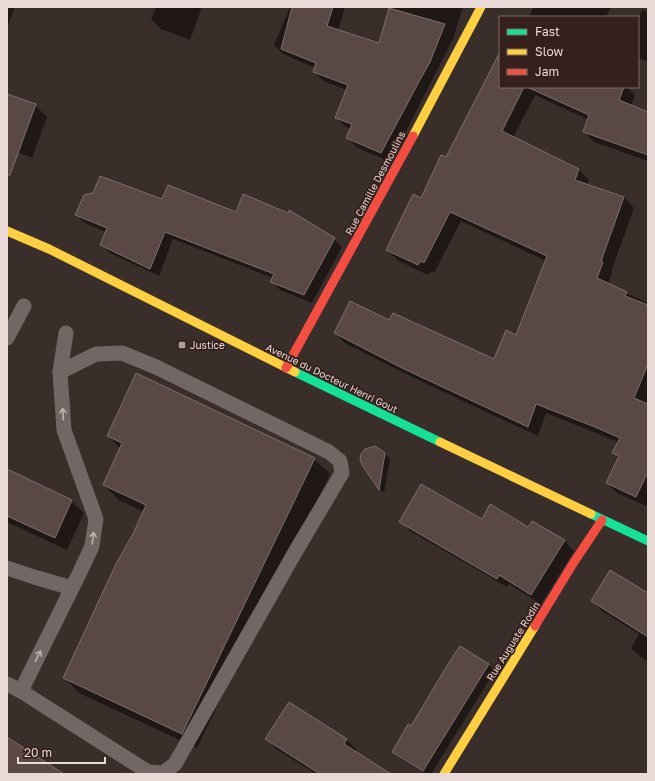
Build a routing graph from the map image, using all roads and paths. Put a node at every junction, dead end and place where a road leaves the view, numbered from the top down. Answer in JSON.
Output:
{"nodes":[{"id":1,"x":481,"y":7,"type":"edge"},
{"id":2,"x":7,"y":231,"type":"edge"},
{"id":3,"x":24,"y":306,"type":"dead end"},
{"id":4,"x":66,"y":333,"type":"dead end"},
{"id":5,"x":7,"y":338,"type":"edge"},
{"id":6,"x":286,"y":368,"type":"junction"},
{"id":7,"x":60,"y":372,"type":"junction"},
{"id":8,"x":602,"y":520,"type":"junction"},
{"id":9,"x":648,"y":541,"type":"edge"},
{"id":10,"x":7,"y":568,"type":"edge"},
{"id":11,"x":72,"y":588,"type":"junction"},
{"id":12,"x":7,"y":684,"type":"edge"},
{"id":13,"x":21,"y":691,"type":"junction"},
{"id":14,"x":444,"y":774,"type":"edge"}],
"edges":[{"from":1,"to":6,"type":"main road","name":"Rue Camille Desmoulins"},
{"from":2,"to":6,"type":"main road","name":"Avenue du Docteur Henri Gout"},
{"from":3,"to":5,"type":"lane"},
{"from":4,"to":7,"type":"lane"},
{"from":6,"to":8,"type":"main road","name":"Avenue du Docteur Henri Gout"},
{"from":11,"to":7,"type":"lane","one_way":true},
{"from":7,"to":13,"type":"lane"},
{"from":8,"to":9,"type":"main road","name":"Avenue du Docteur Henri Gout"},
{"from":8,"to":14,"type":"main road","name":"Rue Auguste Rodin"},
{"from":10,"to":11,"type":"lane"},
{"from":13,"to":11,"type":"lane","one_way":true},
{"from":12,"to":13,"type":"lane"}]}
